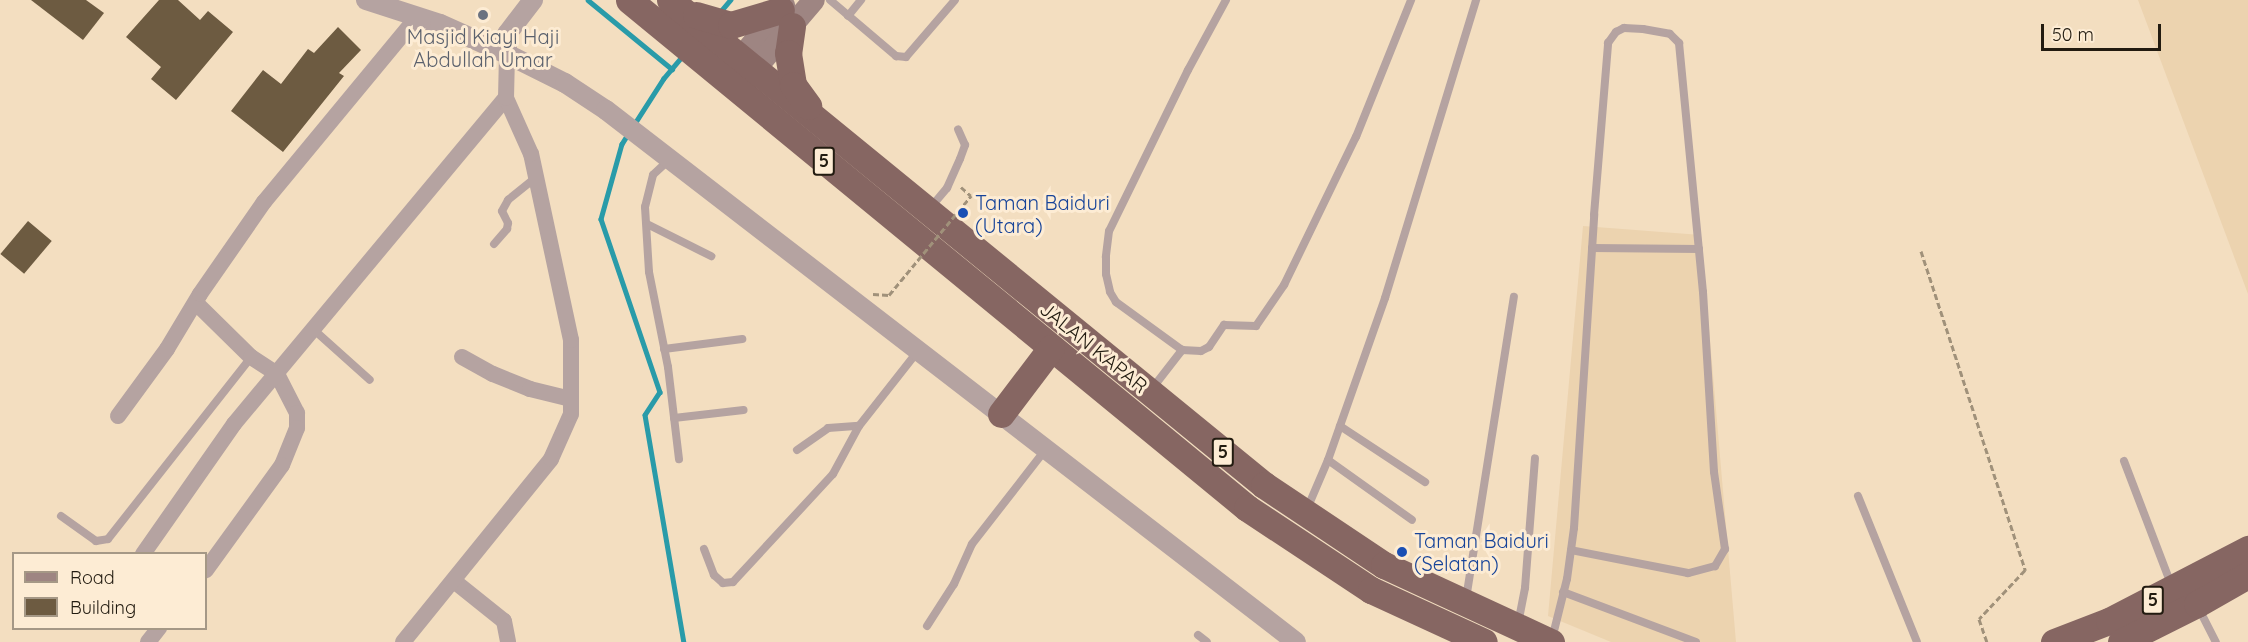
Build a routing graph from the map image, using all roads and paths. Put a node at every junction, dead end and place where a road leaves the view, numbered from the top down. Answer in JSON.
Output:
{"nodes":[{"id":1,"x":366,"y":0,"type":"edge"},
{"id":2,"x":533,"y":0,"type":"edge"},
{"id":3,"x":629,"y":0,"type":"edge"},
{"id":4,"x":814,"y":0,"type":"edge"},
{"id":5,"x":830,"y":0,"type":"edge"},
{"id":6,"x":861,"y":0,"type":"edge"},
{"id":7,"x":956,"y":0,"type":"edge"},
{"id":8,"x":1226,"y":0,"type":"edge"},
{"id":9,"x":1411,"y":0,"type":"edge"},
{"id":10,"x":1476,"y":0,"type":"edge"},
{"id":11,"x":788,"y":12,"type":"edge"},
{"id":12,"x":848,"y":16,"type":"junction"},
{"id":13,"x":417,"y":17,"type":"junction"},
{"id":14,"x":709,"y":41,"type":"edge"},
{"id":15,"x":507,"y":54,"type":"junction"},
{"id":16,"x":506,"y":98,"type":"junction"},
{"id":17,"x":823,"y":125,"type":"junction"},
{"id":18,"x":958,"y":129,"type":"dead end"},
{"id":19,"x":670,"y":159,"type":"junction"},
{"id":20,"x":536,"y":177,"type":"junction"},
{"id":21,"x":971,"y":196,"type":"dead end"},
{"id":22,"x":929,"y":210,"type":"junction"},
{"id":23,"x":646,"y":224,"type":"junction"},
{"id":24,"x":911,"y":232,"type":"junction"},
{"id":25,"x":494,"y":243,"type":"dead end"},
{"id":26,"x":1592,"y":248,"type":"junction"},
{"id":27,"x":1699,"y":249,"type":"junction"},
{"id":28,"x":1921,"y":251,"type":"dead end"},
{"id":29,"x":711,"y":256,"type":"dead end"},
{"id":30,"x":889,"y":295,"type":"dead end"},
{"id":31,"x":1514,"y":297,"type":"dead end"},
{"id":32,"x":196,"y":303,"type":"junction"},
{"id":33,"x":313,"y":329,"type":"junction"},
{"id":34,"x":742,"y":339,"type":"dead end"},
{"id":35,"x":664,"y":349,"type":"junction"},
{"id":36,"x":1182,"y":350,"type":"junction"},
{"id":37,"x":919,"y":351,"type":"junction"},
{"id":38,"x":251,"y":357,"type":"junction"},
{"id":39,"x":462,"y":357,"type":"dead end"},
{"id":40,"x":1044,"y":358,"type":"junction"},
{"id":41,"x":277,"y":374,"type":"junction"},
{"id":42,"x":370,"y":380,"type":"dead end"},
{"id":43,"x":1149,"y":392,"type":"junction"},
{"id":44,"x":571,"y":399,"type":"junction"},
{"id":45,"x":1008,"y":404,"type":"junction"},
{"id":46,"x":744,"y":410,"type":"dead end"},
{"id":47,"x":118,"y":416,"type":"dead end"},
{"id":48,"x":674,"y":418,"type":"junction"},
{"id":49,"x":859,"y":426,"type":"junction"},
{"id":50,"x":1340,"y":426,"type":"junction"},
{"id":51,"x":1046,"y":449,"type":"junction"},
{"id":52,"x":797,"y":450,"type":"dead end"},
{"id":53,"x":1535,"y":458,"type":"dead end"},
{"id":54,"x":679,"y":459,"type":"dead end"},
{"id":55,"x":1328,"y":460,"type":"junction"},
{"id":56,"x":2124,"y":461,"type":"dead end"},
{"id":57,"x":1425,"y":482,"type":"dead end"},
{"id":58,"x":1858,"y":496,"type":"dead end"},
{"id":59,"x":1306,"y":512,"type":"junction"},
{"id":60,"x":61,"y":516,"type":"dead end"},
{"id":61,"x":1412,"y":520,"type":"dead end"},
{"id":62,"x":704,"y":549,"type":"dead end"},
{"id":63,"x":2248,"y":549,"type":"edge"},
{"id":64,"x":1571,"y":550,"type":"junction"},
{"id":65,"x":144,"y":552,"type":"edge"},
{"id":66,"x":207,"y":569,"type":"edge"},
{"id":67,"x":2248,"y":575,"type":"edge"},
{"id":68,"x":454,"y":581,"type":"junction"},
{"id":69,"x":2174,"y":590,"type":"junction"},
{"id":70,"x":1563,"y":592,"type":"junction"},
{"id":71,"x":1466,"y":602,"type":"junction"},
{"id":72,"x":2197,"y":604,"type":"junction"},
{"id":73,"x":927,"y":626,"type":"dead end"},
{"id":74,"x":1518,"y":627,"type":"junction"},
{"id":75,"x":157,"y":630,"type":"edge"},
{"id":76,"x":1198,"y":635,"type":"dead end"},
{"id":77,"x":1293,"y":641,"type":"edge"},
{"id":78,"x":148,"y":642,"type":"edge"},
{"id":79,"x":404,"y":642,"type":"edge"},
{"id":80,"x":508,"y":642,"type":"edge"},
{"id":81,"x":1207,"y":642,"type":"edge"},
{"id":82,"x":1484,"y":642,"type":"edge"},
{"id":83,"x":1551,"y":642,"type":"edge"},
{"id":84,"x":1696,"y":642,"type":"edge"},
{"id":85,"x":1917,"y":642,"type":"edge"},
{"id":86,"x":1986,"y":642,"type":"edge"},
{"id":87,"x":2054,"y":642,"type":"edge"},
{"id":88,"x":2121,"y":642,"type":"edge"},
{"id":89,"x":2216,"y":642,"type":"edge"}],
"edges":[{"from":1,"to":13,"type":"street"},
{"from":2,"to":15,"type":"street"},
{"from":3,"to":14,"type":"highway","name":"JALAN KAPAR","number":"5"},
{"from":4,"to":11,"type":"main road"},
{"from":5,"to":12,"type":"lane"},
{"from":6,"to":12,"type":"lane"},
{"from":7,"to":12,"type":"lane"},
{"from":8,"to":36,"type":"lane"},
{"from":9,"to":36,"type":"lane"},
{"from":10,"to":50,"type":"lane"},
{"from":11,"to":14,"type":"highway"},
{"from":11,"to":14,"type":"main road"},
{"from":11,"to":17,"type":"highway"},
{"from":13,"to":15,"type":"street"},
{"from":13,"to":32,"type":"street"},
{"from":14,"to":17,"type":"highway","name":"JALAN KAPAR","number":"5"},
{"from":14,"to":24,"type":"highway","name":"JALAN KAPAR","number":"5"},
{"from":15,"to":16,"type":"street"},
{"from":15,"to":19,"type":"street"},
{"from":16,"to":20,"type":"street"},
{"from":16,"to":33,"type":"street"},
{"from":17,"to":22,"type":"highway","name":"JALAN KAPAR","number":"5"},
{"from":18,"to":22,"type":"lane"},
{"from":19,"to":23,"type":"lane"},
{"from":19,"to":37,"type":"street"},
{"from":20,"to":25,"type":"lane"},
{"from":20,"to":44,"type":"street"},
{"from":21,"to":30,"type":"path","bridge":true},
{"from":22,"to":24,"type":"highway"},
{"from":22,"to":43,"type":"highway","name":"JALAN KAPAR","number":"5"},
{"from":23,"to":29,"type":"lane"},
{"from":23,"to":35,"type":"lane"},
{"from":24,"to":40,"type":"highway","name":"JALAN KAPAR","number":"5"},
{"from":26,"to":27,"type":"lane"},
{"from":26,"to":27,"type":"lane"},
{"from":26,"to":64,"type":"lane"},
{"from":27,"to":64,"type":"lane"},
{"from":28,"to":86,"type":"path"},
{"from":31,"to":71,"type":"lane"},
{"from":32,"to":38,"type":"street"},
{"from":32,"to":47,"type":"street"},
{"from":33,"to":41,"type":"street"},
{"from":33,"to":42,"type":"lane"},
{"from":34,"to":35,"type":"lane"},
{"from":35,"to":48,"type":"lane"},
{"from":36,"to":43,"type":"lane"},
{"from":37,"to":45,"type":"street"},
{"from":37,"to":49,"type":"lane"},
{"from":38,"to":41,"type":"street"},
{"from":38,"to":60,"type":"lane"},
{"from":39,"to":44,"type":"street"},
{"from":40,"to":45,"type":"highway"},
{"from":40,"to":82,"type":"highway","name":"JALAN KAPAR","number":"5"},
{"from":41,"to":65,"type":"street"},
{"from":41,"to":66,"type":"street"},
{"from":43,"to":59,"type":"highway","name":"JALAN KAPAR","number":"5"},
{"from":44,"to":68,"type":"street"},
{"from":45,"to":51,"type":"street"},
{"from":46,"to":48,"type":"lane"},
{"from":48,"to":54,"type":"lane"},
{"from":49,"to":52,"type":"lane"},
{"from":49,"to":62,"type":"lane"},
{"from":50,"to":55,"type":"lane"},
{"from":50,"to":57,"type":"lane"},
{"from":51,"to":73,"type":"lane"},
{"from":51,"to":77,"type":"street"},
{"from":53,"to":74,"type":"lane"},
{"from":55,"to":59,"type":"lane"},
{"from":55,"to":61,"type":"lane"},
{"from":56,"to":69,"type":"lane"},
{"from":58,"to":85,"type":"lane"},
{"from":59,"to":71,"type":"highway","name":"JALAN KAPAR","number":"5"},
{"from":63,"to":69,"type":"highway","number":"5"},
{"from":64,"to":70,"type":"lane"},
{"from":67,"to":72,"type":"highway","number":"5"},
{"from":68,"to":79,"type":"street"},
{"from":68,"to":80,"type":"street"},
{"from":69,"to":87,"type":"highway","number":"5"},
{"from":70,"to":83,"type":"lane"},
{"from":70,"to":84,"type":"lane"},
{"from":71,"to":74,"type":"highway","name":"JALAN KAPAR","number":"5"},
{"from":72,"to":88,"type":"highway","number":"5"},
{"from":72,"to":89,"type":"lane"},
{"from":74,"to":83,"type":"highway","name":"JALAN KAPAR","number":"5"},
{"from":75,"to":78,"type":"street"},
{"from":76,"to":81,"type":"lane"}]}
